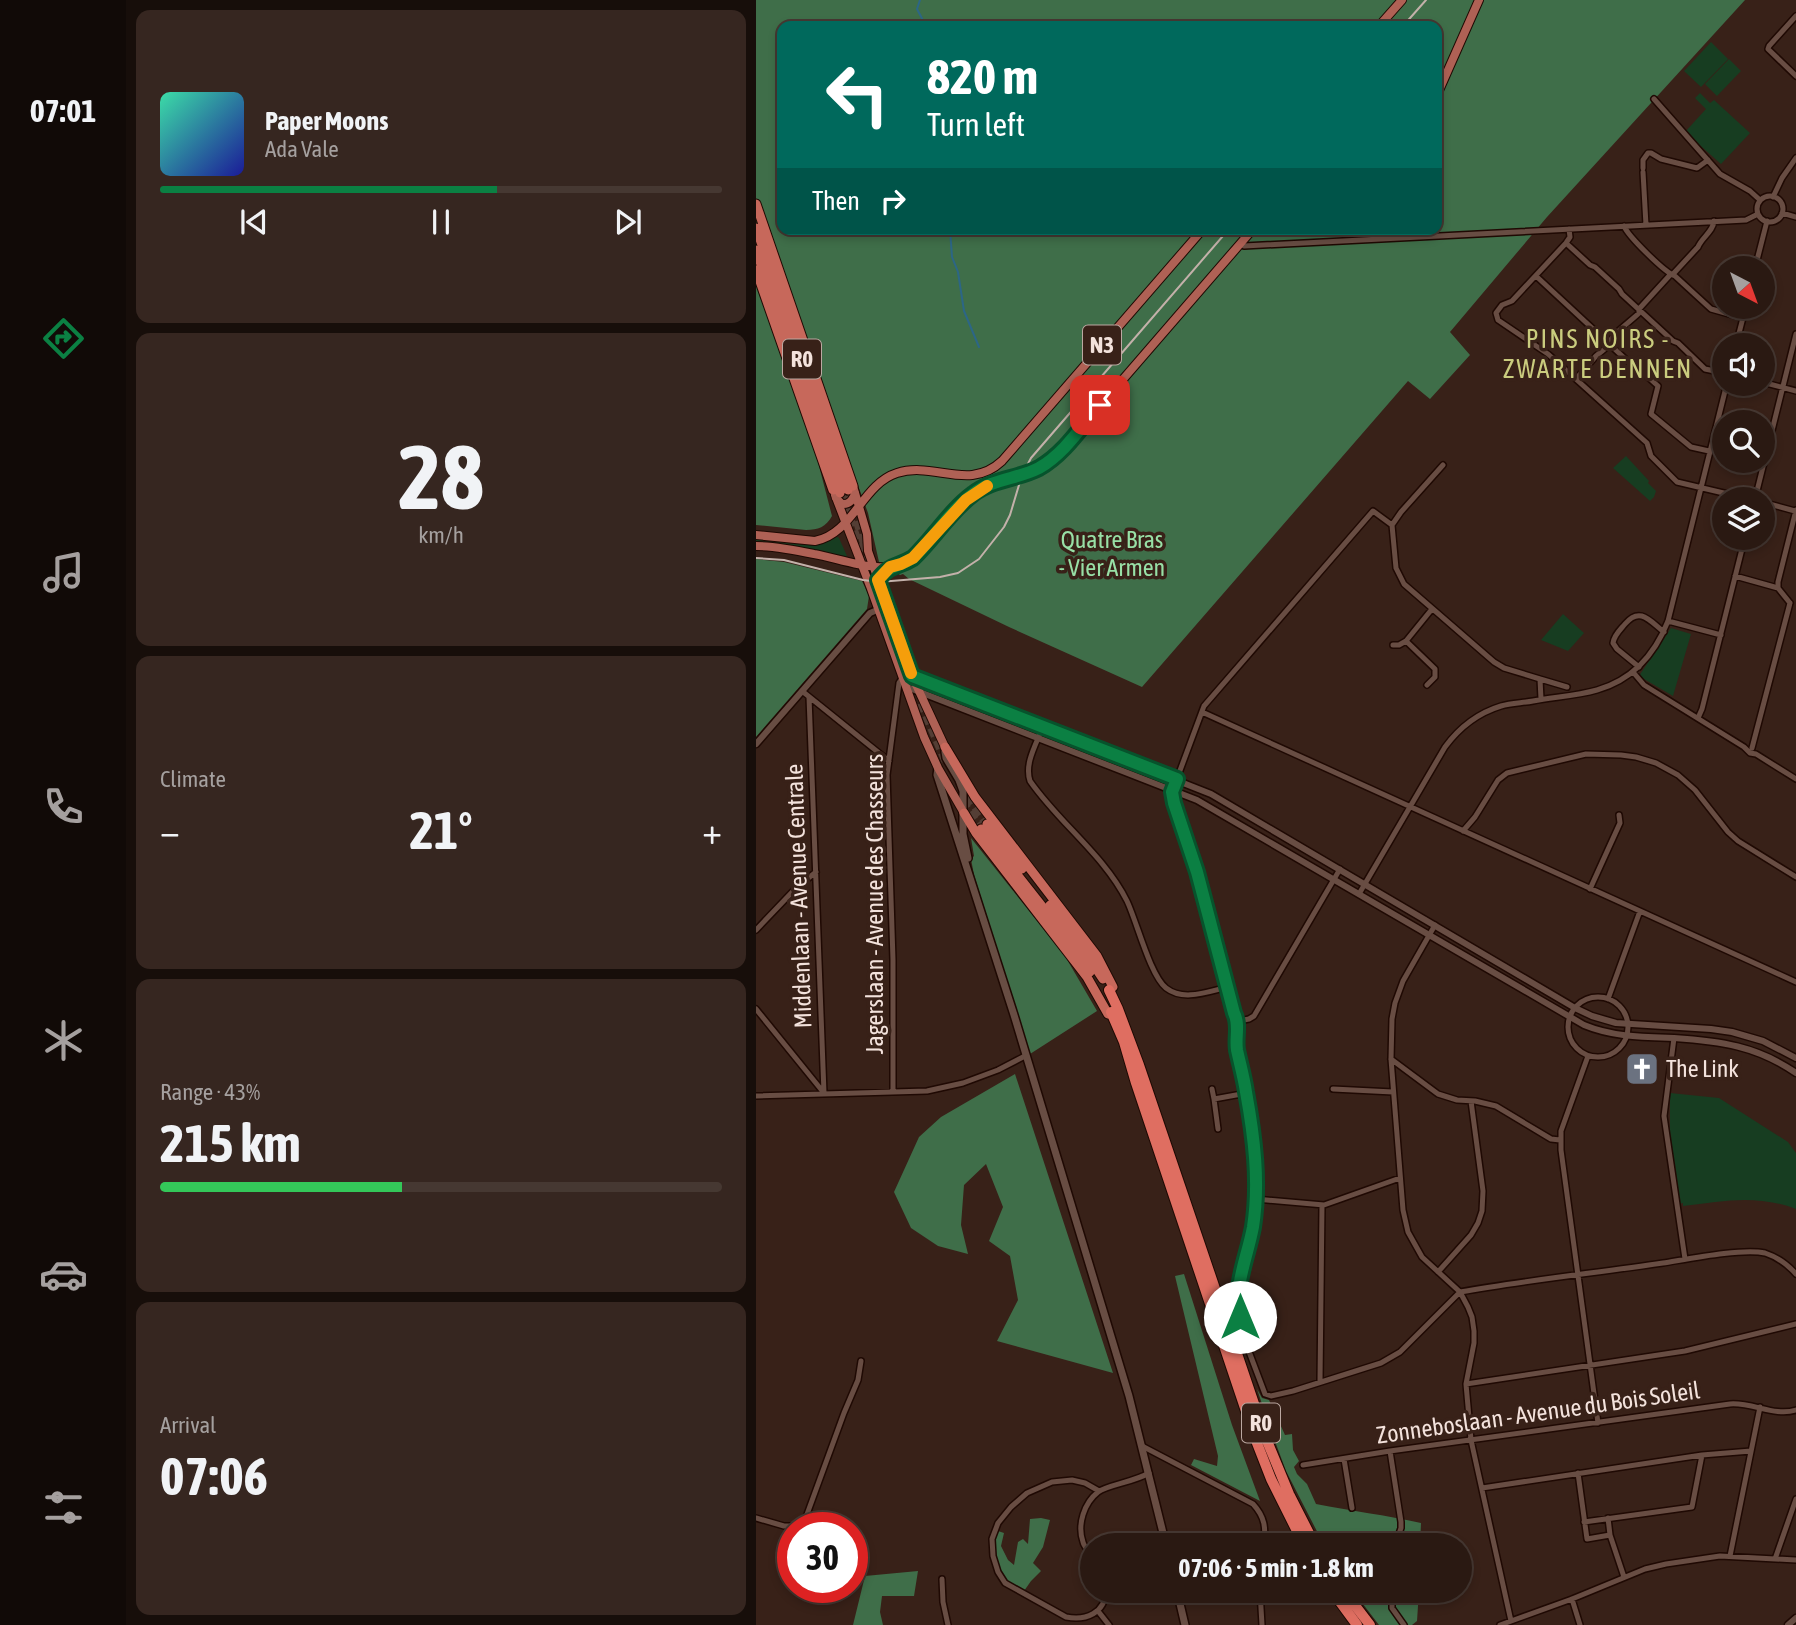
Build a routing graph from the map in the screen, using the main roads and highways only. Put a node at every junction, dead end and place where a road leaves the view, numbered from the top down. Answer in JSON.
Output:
{"nodes":[{"id":1,"x":1402,"y":0,"type":"edge"},
{"id":2,"x":1479,"y":0,"type":"edge"},
{"id":3,"x":1383,"y":21,"type":"edge"},
{"id":4,"x":1442,"y":84,"type":"edge"},
{"id":5,"x":756,"y":204,"type":"edge"},
{"id":6,"x":756,"y":228,"type":"edge"},
{"id":7,"x":1197,"y":235,"type":"edge"},
{"id":8,"x":1248,"y":235,"type":"edge"},
{"id":9,"x":756,"y":250,"type":"edge"},
{"id":10,"x":756,"y":270,"type":"edge"},
{"id":11,"x":880,"y":482,"type":"junction"},
{"id":12,"x":846,"y":491,"type":"junction"},
{"id":13,"x":860,"y":505,"type":"junction"},
{"id":14,"x":844,"y":525,"type":"junction"},
{"id":15,"x":756,"y":536,"type":"edge"},
{"id":16,"x":756,"y":546,"type":"edge"},
{"id":17,"x":868,"y":551,"type":"junction"},
{"id":18,"x":862,"y":565,"type":"junction"},
{"id":19,"x":873,"y":566,"type":"junction"},
{"id":20,"x":890,"y":567,"type":"junction"},
{"id":21,"x":878,"y":580,"type":"junction"},
{"id":22,"x":883,"y":608,"type":"junction"},
{"id":23,"x":908,"y":676,"type":"junction"},
{"id":24,"x":945,"y":747,"type":"junction"},
{"id":25,"x":938,"y":768,"type":"junction"},
{"id":26,"x":964,"y":813,"type":"junction"},
{"id":27,"x":967,"y":826,"type":"junction"},
{"id":28,"x":971,"y":879,"type":"junction"},
{"id":29,"x":1111,"y":988,"type":"junction"},
{"id":30,"x":1110,"y":1013,"type":"junction"},
{"id":31,"x":1163,"y":1533,"type":"edge"},
{"id":32,"x":1298,"y":1533,"type":"edge"},
{"id":33,"x":1309,"y":1533,"type":"edge"},
{"id":34,"x":1180,"y":1603,"type":"edge"},
{"id":35,"x":1341,"y":1603,"type":"edge"},
{"id":36,"x":1353,"y":1603,"type":"edge"},
{"id":37,"x":1185,"y":1625,"type":"edge"},
{"id":38,"x":1357,"y":1625,"type":"edge"},
{"id":39,"x":1370,"y":1625,"type":"edge"}],
"edges":[{"from":1,"to":3,"type":"main road"},
{"from":2,"to":4,"type":"main road"},
{"from":5,"to":12,"type":"highway"},
{"from":6,"to":12,"type":"highway","number":"R0"},
{"from":7,"to":11,"type":"main road","number":"N3"},
{"from":8,"to":20,"type":"main road","number":"N3"},
{"from":9,"to":12,"type":"highway","number":"R0"},
{"from":10,"to":12,"type":"highway"},
{"from":11,"to":12,"type":"main road"},
{"from":11,"to":13,"type":"main road","number":"N3"},
{"from":12,"to":13,"type":"main road"},
{"from":12,"to":14,"type":"main road"},
{"from":13,"to":14,"type":"main road","number":"N3"},
{"from":13,"to":17,"type":"main road"},
{"from":14,"to":15,"type":"main road"},
{"from":14,"to":17,"type":"main road"},
{"from":14,"to":18,"type":"main road"},
{"from":16,"to":18,"type":"main road"},
{"from":17,"to":19,"type":"main road"},
{"from":18,"to":19,"type":"main road"},
{"from":18,"to":22,"type":"main road"},
{"from":19,"to":20,"type":"main road"},
{"from":19,"to":21,"type":"main road"},
{"from":20,"to":21,"type":"main road"},
{"from":21,"to":22,"type":"main road"},
{"from":22,"to":23,"type":"main road"},
{"from":23,"to":24,"type":"main road"},
{"from":23,"to":25,"type":"main road"},
{"from":24,"to":26,"type":"main road"},
{"from":24,"to":29,"type":"highway"},
{"from":25,"to":26,"type":"main road"},
{"from":25,"to":28,"type":"main road"},
{"from":26,"to":27,"type":"highway"},
{"from":27,"to":28,"type":"main road"},
{"from":27,"to":30,"type":"highway"},
{"from":28,"to":31,"type":"main road"},
{"from":29,"to":30,"type":"highway","number":"R0"},
{"from":29,"to":33,"type":"highway","number":"R0"},
{"from":30,"to":32,"type":"highway","number":"R0"},
{"from":34,"to":37,"type":"main road"},
{"from":35,"to":38,"type":"highway"},
{"from":36,"to":39,"type":"highway"}]}
